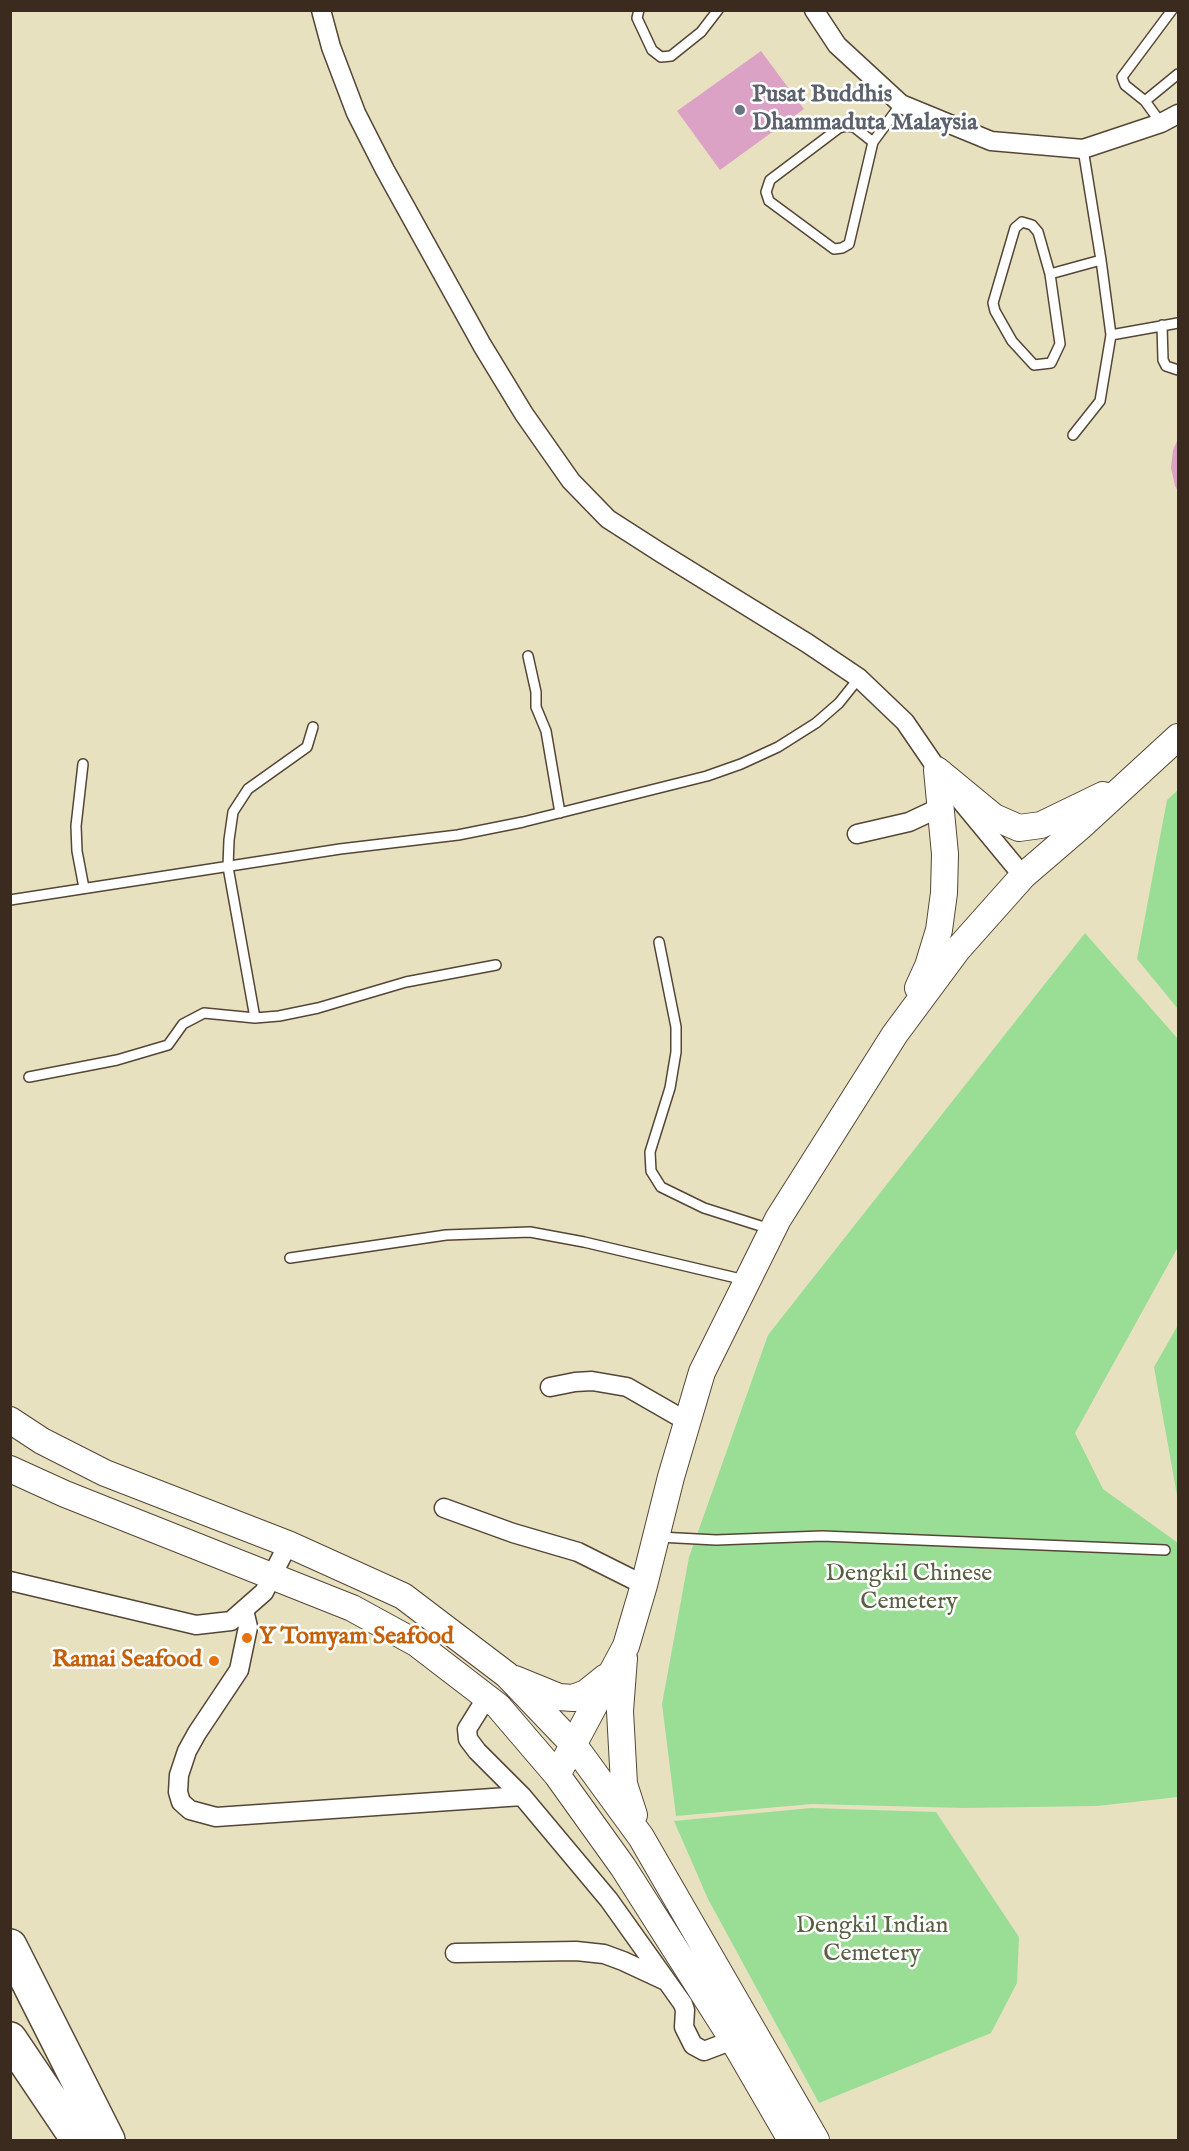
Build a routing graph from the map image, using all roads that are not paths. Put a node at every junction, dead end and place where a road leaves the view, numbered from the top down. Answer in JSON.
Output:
{"nodes":[{"id":1,"x":321,"y":10,"type":"edge"},
{"id":2,"x":639,"y":10,"type":"edge"},
{"id":3,"x":718,"y":10,"type":"edge"},
{"id":4,"x":814,"y":10,"type":"edge"},
{"id":5,"x":1172,"y":10,"type":"edge"},
{"id":6,"x":1179,"y":74,"type":"edge"},
{"id":7,"x":1145,"y":100,"type":"junction"},
{"id":8,"x":901,"y":104,"type":"junction"},
{"id":9,"x":1179,"y":114,"type":"edge"},
{"id":10,"x":1161,"y":123,"type":"junction"},
{"id":11,"x":873,"y":142,"type":"junction"},
{"id":12,"x":1083,"y":149,"type":"junction"},
{"id":13,"x":1101,"y":260,"type":"junction"},
{"id":14,"x":1050,"y":274,"type":"junction"},
{"id":15,"x":1179,"y":323,"type":"edge"},
{"id":16,"x":1162,"y":325,"type":"junction"},
{"id":17,"x":1111,"y":335,"type":"junction"},
{"id":18,"x":1179,"y":370,"type":"edge"},
{"id":19,"x":1073,"y":435,"type":"dead end"},
{"id":20,"x":528,"y":656,"type":"dead end"},
{"id":21,"x":859,"y":678,"type":"junction"},
{"id":22,"x":313,"y":727,"type":"dead end"},
{"id":23,"x":1179,"y":737,"type":"edge"},
{"id":24,"x":83,"y":764,"type":"dead end"},
{"id":25,"x":937,"y":770,"type":"junction"},
{"id":26,"x":1128,"y":783,"type":"junction"},
{"id":27,"x":941,"y":807,"type":"junction"},
{"id":28,"x":560,"y":813,"type":"junction"},
{"id":29,"x":857,"y":834,"type":"dead end"},
{"id":30,"x":228,"y":867,"type":"junction"},
{"id":31,"x":1023,"y":876,"type":"junction"},
{"id":32,"x":84,"y":888,"type":"junction"},
{"id":33,"x":10,"y":900,"type":"edge"},
{"id":34,"x":659,"y":942,"type":"dead end"},
{"id":35,"x":496,"y":965,"type":"dead end"},
{"id":36,"x":255,"y":1018,"type":"junction"},
{"id":37,"x":895,"y":1034,"type":"junction"},
{"id":38,"x":29,"y":1077,"type":"dead end"},
{"id":39,"x":773,"y":1230,"type":"junction"},
{"id":40,"x":290,"y":1258,"type":"dead end"},
{"id":41,"x":747,"y":1281,"type":"junction"},
{"id":42,"x":550,"y":1387,"type":"dead end"},
{"id":43,"x":10,"y":1420,"type":"edge"},
{"id":44,"x":688,"y":1422,"type":"junction"},
{"id":45,"x":10,"y":1469,"type":"edge"},
{"id":46,"x":444,"y":1508,"type":"dead end"},
{"id":47,"x":656,"y":1536,"type":"junction"},
{"id":48,"x":288,"y":1544,"type":"junction"},
{"id":49,"x":1165,"y":1550,"type":"dead end"},
{"id":50,"x":273,"y":1576,"type":"junction"},
{"id":51,"x":10,"y":1581,"type":"edge"},
{"id":52,"x":644,"y":1585,"type":"junction"},
{"id":53,"x":244,"y":1610,"type":"junction"},
{"id":54,"x":626,"y":1646,"type":"junction"},
{"id":55,"x":507,"y":1675,"type":"junction"},
{"id":56,"x":487,"y":1697,"type":"junction"},
{"id":57,"x":573,"y":1744,"type":"junction"},
{"id":58,"x":557,"y":1774,"type":"junction"},
{"id":59,"x":522,"y":1796,"type":"junction"},
{"id":60,"x":641,"y":1837,"type":"junction"},
{"id":61,"x":10,"y":1946,"type":"edge"},
{"id":62,"x":454,"y":1953,"type":"dead end"},
{"id":63,"x":668,"y":1982,"type":"junction"},
{"id":64,"x":33,"y":1992,"type":"junction"},
{"id":65,"x":685,"y":2010,"type":"junction"},
{"id":66,"x":715,"y":2013,"type":"junction"},
{"id":67,"x":10,"y":2040,"type":"edge"},
{"id":68,"x":733,"y":2040,"type":"junction"},
{"id":69,"x":63,"y":2140,"type":"edge"},
{"id":70,"x":78,"y":2140,"type":"edge"},
{"id":71,"x":108,"y":2140,"type":"edge"},
{"id":72,"x":130,"y":2140,"type":"edge"},
{"id":73,"x":791,"y":2140,"type":"edge"},
{"id":74,"x":816,"y":2140,"type":"edge"}],
"edges":[{"from":1,"to":21,"type":"street"},
{"from":2,"to":3,"type":"lane"},
{"from":4,"to":8,"type":"street"},
{"from":5,"to":7,"type":"lane"},
{"from":6,"to":7,"type":"lane"},
{"from":7,"to":10,"type":"lane"},
{"from":8,"to":11,"type":"lane"},
{"from":8,"to":12,"type":"street"},
{"from":9,"to":10,"type":"street"},
{"from":10,"to":12,"type":"street"},
{"from":11,"to":11,"type":"lane"},
{"from":12,"to":13,"type":"lane"},
{"from":13,"to":14,"type":"lane"},
{"from":13,"to":17,"type":"lane"},
{"from":14,"to":14,"type":"lane"},
{"from":15,"to":16,"type":"lane"},
{"from":16,"to":17,"type":"lane"},
{"from":16,"to":18,"type":"lane"},
{"from":17,"to":19,"type":"lane"},
{"from":20,"to":28,"type":"lane"},
{"from":21,"to":25,"type":"street"},
{"from":21,"to":28,"type":"lane"},
{"from":22,"to":30,"type":"lane"},
{"from":23,"to":26,"type":"main road"},
{"from":24,"to":32,"type":"lane"},
{"from":25,"to":26,"type":"main road"},
{"from":25,"to":27,"type":"main road"},
{"from":25,"to":31,"type":"street"},
{"from":26,"to":31,"type":"main road"},
{"from":27,"to":29,"type":"street"},
{"from":27,"to":37,"type":"main road"},
{"from":28,"to":30,"type":"lane"},
{"from":30,"to":32,"type":"lane"},
{"from":30,"to":36,"type":"lane"},
{"from":31,"to":37,"type":"main road"},
{"from":32,"to":33,"type":"lane"},
{"from":34,"to":39,"type":"lane"},
{"from":35,"to":36,"type":"lane"},
{"from":36,"to":38,"type":"lane"},
{"from":37,"to":39,"type":"main road"},
{"from":39,"to":41,"type":"main road"},
{"from":40,"to":41,"type":"lane"},
{"from":41,"to":44,"type":"main road"},
{"from":42,"to":44,"type":"street"},
{"from":43,"to":48,"type":"main road"},
{"from":44,"to":47,"type":"main road"},
{"from":45,"to":50,"type":"main road"},
{"from":46,"to":52,"type":"street"},
{"from":47,"to":49,"type":"lane"},
{"from":47,"to":52,"type":"main road"},
{"from":48,"to":50,"type":"street"},
{"from":48,"to":55,"type":"main road"},
{"from":50,"to":53,"type":"street"},
{"from":50,"to":56,"type":"main road"},
{"from":51,"to":53,"type":"street"},
{"from":52,"to":54,"type":"main road"},
{"from":53,"to":59,"type":"street"},
{"from":54,"to":55,"type":"main road"},
{"from":54,"to":57,"type":"main road"},
{"from":54,"to":60,"type":"main road"},
{"from":55,"to":57,"type":"main road"},
{"from":56,"to":58,"type":"main road"},
{"from":56,"to":59,"type":"street"},
{"from":57,"to":58,"type":"main road"},
{"from":57,"to":60,"type":"main road"},
{"from":58,"to":66,"type":"main road"},
{"from":59,"to":63,"type":"street"},
{"from":60,"to":74,"type":"main road"},
{"from":61,"to":64,"type":"highway"},
{"from":62,"to":63,"type":"street"},
{"from":63,"to":65,"type":"street"},
{"from":64,"to":71,"type":"highway"},
{"from":64,"to":72,"type":"highway"},
{"from":65,"to":66,"type":"street"},
{"from":65,"to":68,"type":"street"},
{"from":66,"to":68,"type":"main road"},
{"from":67,"to":69,"type":"highway"},
{"from":67,"to":70,"type":"highway"},
{"from":68,"to":73,"type":"main road"}]}
